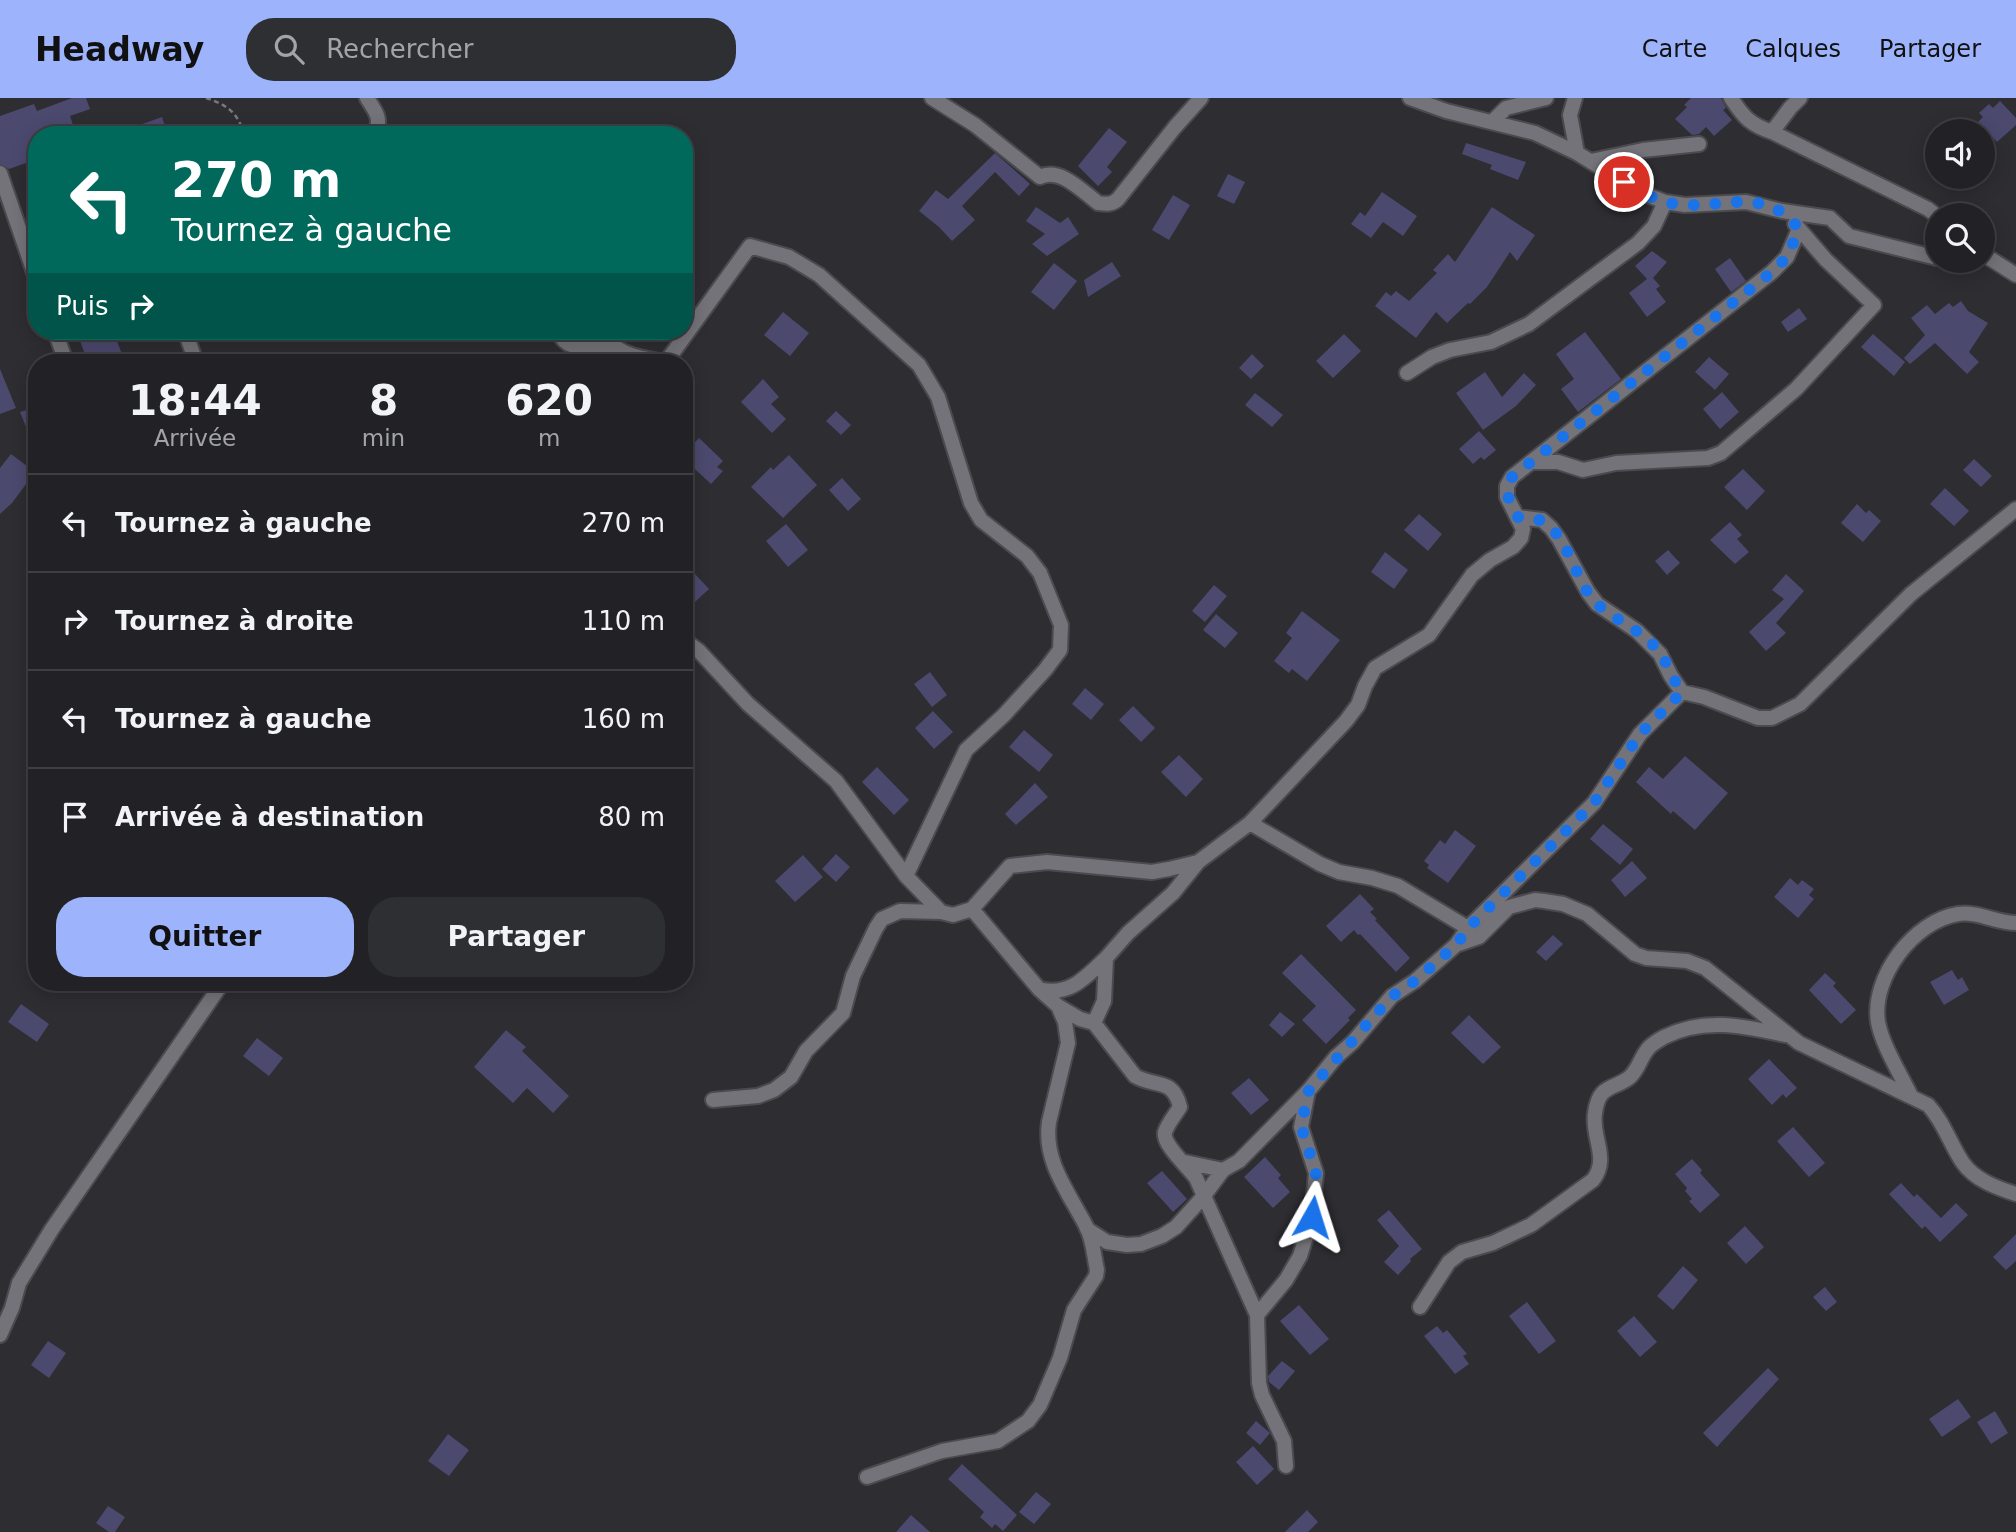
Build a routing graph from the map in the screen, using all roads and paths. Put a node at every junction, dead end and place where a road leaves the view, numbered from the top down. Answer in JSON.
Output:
{"nodes":[{"id":1,"x":205,"y":98,"type":"edge"},
{"id":2,"x":367,"y":98,"type":"edge"},
{"id":3,"x":932,"y":98,"type":"edge"},
{"id":4,"x":1201,"y":98,"type":"edge"},
{"id":5,"x":1410,"y":98,"type":"edge"},
{"id":6,"x":1434,"y":98,"type":"edge"},
{"id":7,"x":1546,"y":98,"type":"edge"},
{"id":8,"x":1575,"y":98,"type":"edge"},
{"id":9,"x":1731,"y":98,"type":"edge"},
{"id":10,"x":1800,"y":98,"type":"edge"},
{"id":11,"x":1446,"y":111,"type":"junction"},
{"id":12,"x":1492,"y":121,"type":"junction"},
{"id":13,"x":242,"y":126,"type":"edge"},
{"id":14,"x":378,"y":126,"type":"edge"},
{"id":15,"x":1772,"y":132,"type":"junction"},
{"id":16,"x":1699,"y":144,"type":"dead end"},
{"id":17,"x":1577,"y":153,"type":"junction"},
{"id":18,"x":1591,"y":161,"type":"junction"},
{"id":19,"x":0,"y":173,"type":"edge"},
{"id":20,"x":1665,"y":202,"type":"junction"},
{"id":21,"x":1925,"y":208,"type":"edge"},
{"id":22,"x":1782,"y":211,"type":"junction"},
{"id":23,"x":1799,"y":229,"type":"junction"},
{"id":24,"x":28,"y":255,"type":"edge"},
{"id":25,"x":1925,"y":255,"type":"edge"},
{"id":26,"x":1995,"y":263,"type":"edge"},
{"id":27,"x":2016,"y":275,"type":"edge"},
{"id":28,"x":693,"y":324,"type":"edge"},
{"id":29,"x":563,"y":340,"type":"edge"},
{"id":30,"x":624,"y":354,"type":"edge"},
{"id":31,"x":1407,"y":373,"type":"dead end"},
{"id":32,"x":1534,"y":462,"type":"junction"},
{"id":33,"x":2016,"y":509,"type":"edge"},
{"id":34,"x":1518,"y":517,"type":"junction"},
{"id":35,"x":693,"y":647,"type":"edge"},
{"id":36,"x":1682,"y":692,"type":"junction"},
{"id":37,"x":1250,"y":823,"type":"junction"},
{"id":38,"x":1198,"y":862,"type":"junction"},
{"id":39,"x":906,"y":876,"type":"junction"},
{"id":40,"x":972,"y":909,"type":"junction"},
{"id":41,"x":941,"y":912,"type":"junction"},
{"id":42,"x":2016,"y":923,"type":"edge"},
{"id":43,"x":1468,"y":928,"type":"junction"},
{"id":44,"x":1456,"y":945,"type":"junction"},
{"id":45,"x":1106,"y":958,"type":"junction"},
{"id":46,"x":1039,"y":989,"type":"junction"},
{"id":47,"x":217,"y":991,"type":"edge"},
{"id":48,"x":1058,"y":1006,"type":"junction"},
{"id":49,"x":1094,"y":1023,"type":"junction"},
{"id":50,"x":1786,"y":1035,"type":"junction"},
{"id":51,"x":1309,"y":1090,"type":"junction"},
{"id":52,"x":1911,"y":1096,"type":"junction"},
{"id":53,"x":713,"y":1100,"type":"dead end"},
{"id":54,"x":1185,"y":1161,"type":"junction"},
{"id":55,"x":1223,"y":1170,"type":"junction"},
{"id":56,"x":2016,"y":1194,"type":"edge"},
{"id":57,"x":1203,"y":1197,"type":"junction"},
{"id":58,"x":1087,"y":1229,"type":"junction"},
{"id":59,"x":1419,"y":1307,"type":"dead end"},
{"id":60,"x":1257,"y":1315,"type":"junction"},
{"id":61,"x":0,"y":1335,"type":"edge"},
{"id":62,"x":1286,"y":1466,"type":"dead end"},
{"id":63,"x":867,"y":1477,"type":"dead end"}],
"edges":[{"from":1,"to":13,"type":"path"},
{"from":2,"to":14,"type":"street"},
{"from":3,"to":4,"type":"street"},
{"from":5,"to":11,"type":"street"},
{"from":6,"to":11,"type":"street"},
{"from":7,"to":12,"type":"street"},
{"from":8,"to":17,"type":"street"},
{"from":9,"to":15,"type":"street"},
{"from":10,"to":15,"type":"street"},
{"from":11,"to":12,"type":"street"},
{"from":12,"to":17,"type":"street"},
{"from":15,"to":21,"type":"street"},
{"from":16,"to":18,"type":"street"},
{"from":17,"to":18,"type":"street"},
{"from":18,"to":20,"type":"street"},
{"from":19,"to":24,"type":"street"},
{"from":20,"to":22,"type":"street"},
{"from":20,"to":31,"type":"street"},
{"from":22,"to":23,"type":"street"},
{"from":22,"to":25,"type":"street"},
{"from":23,"to":32,"type":"street"},
{"from":23,"to":32,"type":"street"},
{"from":26,"to":27,"type":"street"},
{"from":28,"to":39,"type":"street"},
{"from":29,"to":30,"type":"street"},
{"from":32,"to":34,"type":"street"},
{"from":33,"to":36,"type":"street"},
{"from":34,"to":36,"type":"street"},
{"from":34,"to":37,"type":"street"},
{"from":35,"to":39,"type":"street"},
{"from":36,"to":43,"type":"street"},
{"from":37,"to":38,"type":"street"},
{"from":37,"to":43,"type":"street"},
{"from":38,"to":40,"type":"street"},
{"from":38,"to":45,"type":"street"},
{"from":39,"to":41,"type":"street"},
{"from":40,"to":41,"type":"street"},
{"from":40,"to":46,"type":"street"},
{"from":41,"to":53,"type":"street"},
{"from":42,"to":52,"type":"street"},
{"from":43,"to":44,"type":"street"},
{"from":44,"to":50,"type":"street"},
{"from":44,"to":51,"type":"street"},
{"from":45,"to":46,"type":"street"},
{"from":45,"to":49,"type":"street"},
{"from":46,"to":48,"type":"street"},
{"from":47,"to":61,"type":"street"},
{"from":48,"to":49,"type":"street"},
{"from":48,"to":58,"type":"street"},
{"from":49,"to":54,"type":"street"},
{"from":50,"to":52,"type":"street"},
{"from":50,"to":59,"type":"street"},
{"from":51,"to":55,"type":"street"},
{"from":51,"to":60,"type":"street"},
{"from":52,"to":56,"type":"street"},
{"from":54,"to":55,"type":"street"},
{"from":54,"to":57,"type":"street"},
{"from":55,"to":57,"type":"street"},
{"from":57,"to":58,"type":"street"},
{"from":57,"to":60,"type":"street"},
{"from":58,"to":63,"type":"street"},
{"from":60,"to":62,"type":"street"}]}
